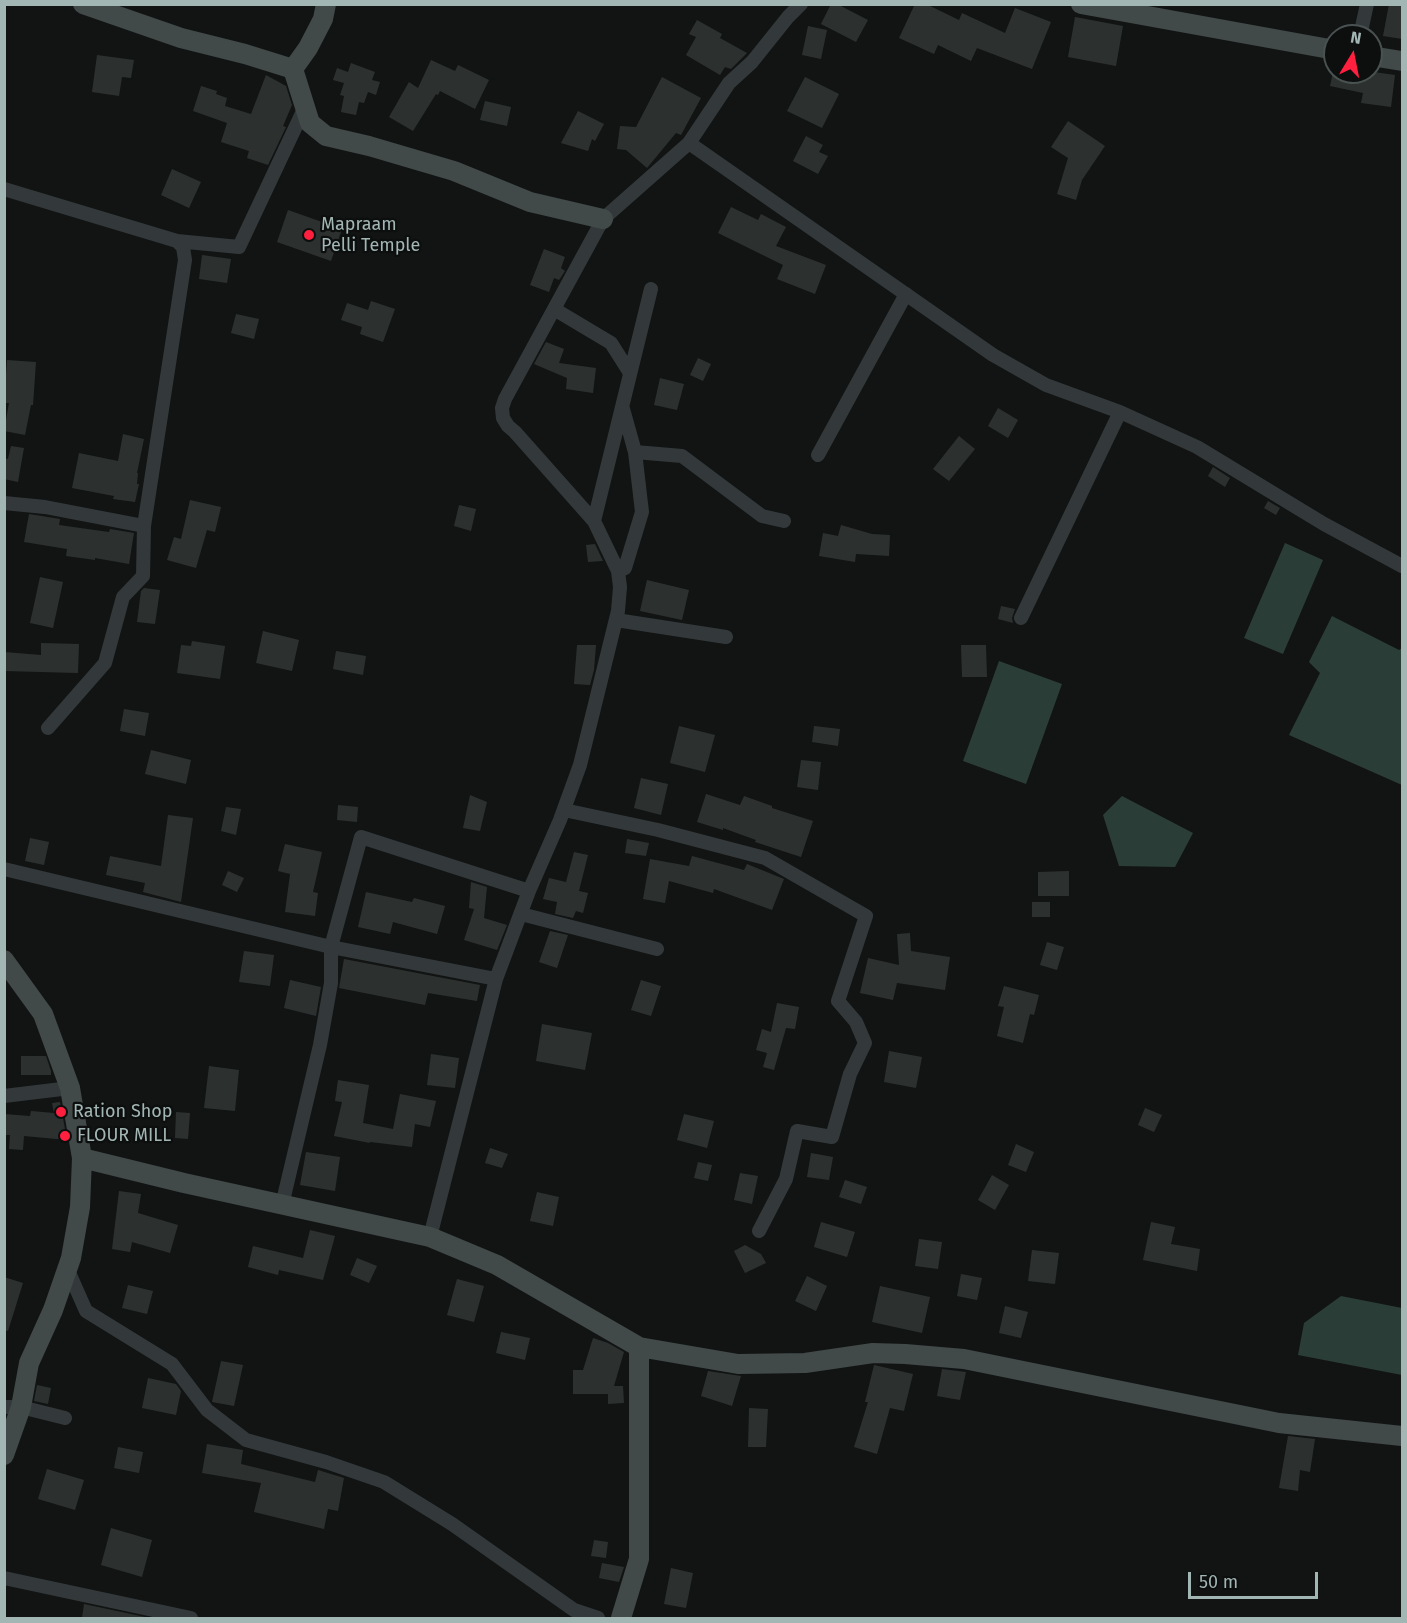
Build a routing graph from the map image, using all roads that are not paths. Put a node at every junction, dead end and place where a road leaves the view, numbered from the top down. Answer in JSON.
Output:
{"nodes":[{"id":1,"x":84,"y":4,"type":"edge"},
{"id":2,"x":326,"y":4,"type":"edge"},
{"id":3,"x":801,"y":4,"type":"edge"},
{"id":4,"x":1081,"y":4,"type":"edge"},
{"id":5,"x":1367,"y":4,"type":"edge"},
{"id":6,"x":1363,"y":24,"type":"edge"},
{"id":7,"x":1323,"y":48,"type":"edge"},
{"id":8,"x":1383,"y":58,"type":"edge"},
{"id":9,"x":1402,"y":61,"type":"edge"},
{"id":10,"x":293,"y":69,"type":"junction"},
{"id":11,"x":304,"y":107,"type":"junction"},
{"id":12,"x":689,"y":143,"type":"junction"},
{"id":13,"x":4,"y":189,"type":"edge"},
{"id":14,"x":603,"y":219,"type":"junction"},
{"id":15,"x":177,"y":241,"type":"junction"},
{"id":16,"x":651,"y":289,"type":"dead end"},
{"id":17,"x":906,"y":294,"type":"junction"},
{"id":18,"x":554,"y":309,"type":"junction"},
{"id":19,"x":630,"y":373,"type":"junction"},
{"id":20,"x":622,"y":406,"type":"junction"},
{"id":21,"x":1120,"y":412,"type":"junction"},
{"id":22,"x":635,"y":452,"type":"junction"},
{"id":23,"x":818,"y":455,"type":"dead end"},
{"id":24,"x":4,"y":503,"type":"edge"},
{"id":25,"x":594,"y":521,"type":"junction"},
{"id":26,"x":784,"y":521,"type":"dead end"},
{"id":27,"x":144,"y":526,"type":"junction"},
{"id":28,"x":1402,"y":566,"type":"edge"},
{"id":29,"x":618,"y":571,"type":"junction"},
{"id":30,"x":1021,"y":618,"type":"dead end"},
{"id":31,"x":616,"y":620,"type":"junction"},
{"id":32,"x":726,"y":637,"type":"dead end"},
{"id":33,"x":48,"y":728,"type":"dead end"},
{"id":34,"x":564,"y":810,"type":"junction"},
{"id":35,"x":4,"y":869,"type":"edge"},
{"id":36,"x":529,"y":891,"type":"junction"},
{"id":37,"x":520,"y":914,"type":"junction"},
{"id":38,"x":331,"y":947,"type":"junction"},
{"id":39,"x":657,"y":949,"type":"dead end"},
{"id":40,"x":4,"y":960,"type":"edge"},
{"id":41,"x":496,"y":979,"type":"junction"},
{"id":42,"x":70,"y":1088,"type":"junction"},
{"id":43,"x":4,"y":1096,"type":"edge"},
{"id":44,"x":82,"y":1158,"type":"junction"},
{"id":45,"x":282,"y":1205,"type":"junction"},
{"id":46,"x":759,"y":1231,"type":"dead end"},
{"id":47,"x":430,"y":1237,"type":"junction"},
{"id":48,"x":67,"y":1268,"type":"junction"},
{"id":49,"x":639,"y":1347,"type":"junction"},
{"id":50,"x":13,"y":1407,"type":"edge"},
{"id":51,"x":65,"y":1418,"type":"dead end"},
{"id":52,"x":1402,"y":1436,"type":"edge"},
{"id":53,"x":4,"y":1455,"type":"edge"},
{"id":54,"x":4,"y":1578,"type":"edge"},
{"id":55,"x":191,"y":1618,"type":"edge"},
{"id":56,"x":598,"y":1618,"type":"edge"},
{"id":57,"x":621,"y":1618,"type":"edge"}],
"edges":[{"from":1,"to":10,"type":"main road"},
{"from":2,"to":10,"type":"main road"},
{"from":3,"to":12,"type":"street"},
{"from":4,"to":7,"type":"main road"},
{"from":5,"to":6,"type":"street"},
{"from":8,"to":9,"type":"main road"},
{"from":10,"to":11,"type":"main road"},
{"from":11,"to":14,"type":"main road"},
{"from":11,"to":15,"type":"street"},
{"from":12,"to":14,"type":"street"},
{"from":12,"to":17,"type":"street"},
{"from":13,"to":15,"type":"street"},
{"from":14,"to":18,"type":"street"},
{"from":15,"to":27,"type":"street"},
{"from":16,"to":19,"type":"street"},
{"from":17,"to":21,"type":"street"},
{"from":17,"to":23,"type":"street"},
{"from":18,"to":19,"type":"street"},
{"from":18,"to":25,"type":"street"},
{"from":19,"to":20,"type":"street"},
{"from":20,"to":22,"type":"street"},
{"from":20,"to":25,"type":"street"},
{"from":21,"to":28,"type":"street"},
{"from":21,"to":30,"type":"street"},
{"from":22,"to":26,"type":"street"},
{"from":22,"to":29,"type":"street"},
{"from":24,"to":27,"type":"street"},
{"from":25,"to":29,"type":"street"},
{"from":27,"to":33,"type":"street"},
{"from":29,"to":31,"type":"street"},
{"from":31,"to":32,"type":"street"},
{"from":31,"to":34,"type":"street"},
{"from":34,"to":36,"type":"street"},
{"from":34,"to":46,"type":"street"},
{"from":35,"to":38,"type":"street"},
{"from":36,"to":37,"type":"street"},
{"from":36,"to":38,"type":"street"},
{"from":37,"to":39,"type":"street"},
{"from":37,"to":41,"type":"street"},
{"from":38,"to":41,"type":"street"},
{"from":38,"to":45,"type":"street"},
{"from":40,"to":42,"type":"main road"},
{"from":41,"to":47,"type":"street"},
{"from":42,"to":43,"type":"street"},
{"from":42,"to":44,"type":"main road"},
{"from":44,"to":45,"type":"main road"},
{"from":44,"to":48,"type":"main road"},
{"from":45,"to":47,"type":"main road"},
{"from":47,"to":49,"type":"main road"},
{"from":48,"to":50,"type":"main road"},
{"from":48,"to":56,"type":"street"},
{"from":49,"to":52,"type":"main road"},
{"from":49,"to":57,"type":"main road"},
{"from":50,"to":51,"type":"street"},
{"from":50,"to":53,"type":"main road"},
{"from":54,"to":55,"type":"street"}]}
